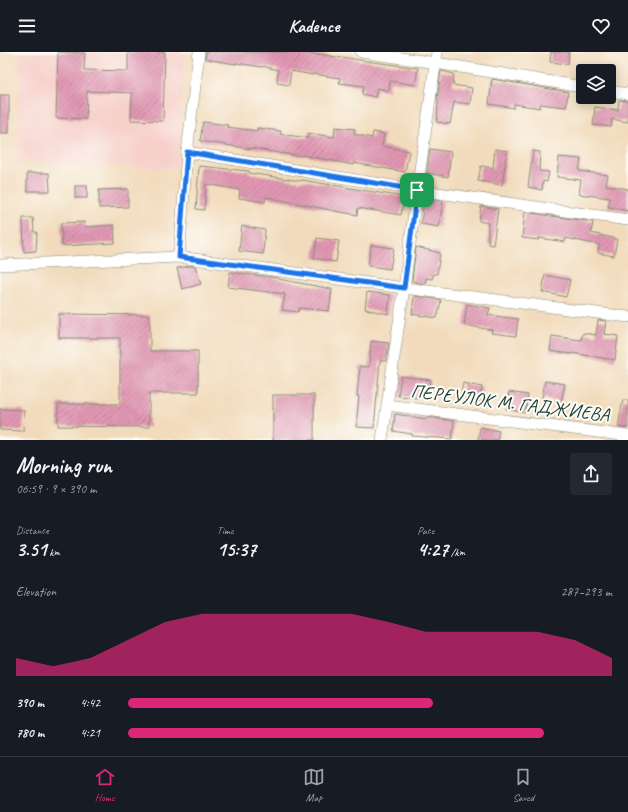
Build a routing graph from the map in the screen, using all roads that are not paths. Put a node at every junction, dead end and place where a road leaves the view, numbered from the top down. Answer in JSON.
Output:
{"nodes":[{"id":1,"x":198,"y":52,"type":"edge"},
{"id":2,"x":361,"y":52,"type":"edge"},
{"id":3,"x":436,"y":57,"type":"edge"},
{"id":4,"x":576,"y":86,"type":"edge"},
{"id":5,"x":616,"y":92,"type":"edge"},
{"id":6,"x":628,"y":94,"type":"edge"},
{"id":7,"x":187,"y":152,"type":"junction"},
{"id":8,"x":417,"y":190,"type":"junction"},
{"id":9,"x":628,"y":220,"type":"edge"},
{"id":10,"x":179,"y":257,"type":"junction"},
{"id":11,"x":0,"y":265,"type":"edge"},
{"id":12,"x":404,"y":288,"type":"junction"},
{"id":13,"x":628,"y":317,"type":"edge"},
{"id":14,"x":387,"y":405,"type":"junction"},
{"id":15,"x":628,"y":436,"type":"edge"},
{"id":16,"x":382,"y":440,"type":"edge"}],
"edges":[{"from":1,"to":7,"type":"street"},
{"from":2,"to":3,"type":"street"},
{"from":3,"to":4,"type":"street"},
{"from":3,"to":8,"type":"street"},
{"from":5,"to":6,"type":"street"},
{"from":7,"to":8,"type":"street"},
{"from":7,"to":10,"type":"street"},
{"from":8,"to":9,"type":"street"},
{"from":8,"to":12,"type":"street"},
{"from":10,"to":11,"type":"street"},
{"from":10,"to":12,"type":"street"},
{"from":12,"to":13,"type":"street"},
{"from":12,"to":14,"type":"street"},
{"from":14,"to":15,"type":"street","name":"ПЕРЕУЛОК М. ГАДЖИЕВА"},
{"from":14,"to":16,"type":"street"}]}
